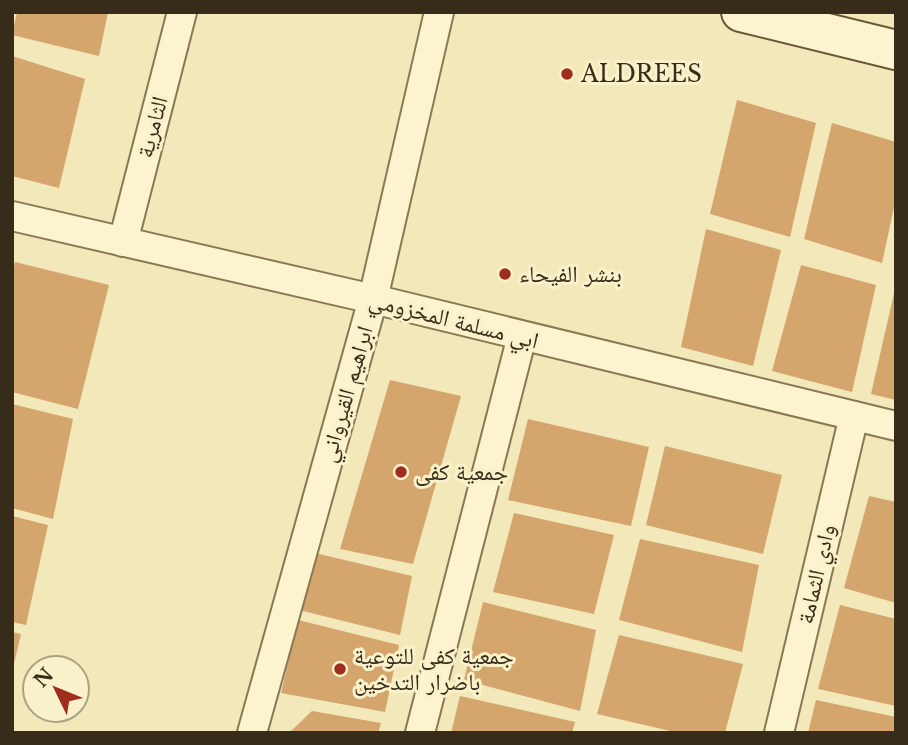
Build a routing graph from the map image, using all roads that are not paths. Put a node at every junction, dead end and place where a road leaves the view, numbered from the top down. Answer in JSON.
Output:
{"nodes":[{"id":1,"x":182,"y":12,"type":"edge"},
{"id":2,"x":439,"y":12,"type":"edge"},
{"id":3,"x":741,"y":12,"type":"edge"},
{"id":4,"x":896,"y":50,"type":"edge"},
{"id":5,"x":12,"y":216,"type":"edge"},
{"id":6,"x":122,"y":242,"type":"junction"},
{"id":7,"x":373,"y":299,"type":"junction"},
{"id":8,"x":522,"y":336,"type":"junction"},
{"id":9,"x":854,"y":416,"type":"junction"},
{"id":10,"x":896,"y":426,"type":"edge"},
{"id":11,"x":252,"y":733,"type":"edge"},
{"id":12,"x":420,"y":733,"type":"edge"},
{"id":13,"x":779,"y":733,"type":"edge"}],
"edges":[{"from":1,"to":6,"type":"street","name":"الثامرية"},
{"from":2,"to":7,"type":"street","name":"ابراهيم القيرواني"},
{"from":3,"to":4,"type":"main road"},
{"from":5,"to":6,"type":"street","name":"ابي مسلمة المخزومي"},
{"from":6,"to":7,"type":"street","name":"ابي مسلمة المخزومي"},
{"from":7,"to":8,"type":"street","name":"ابي مسلمة المخزومي"},
{"from":7,"to":11,"type":"street","name":"ابراهيم القيرواني"},
{"from":8,"to":9,"type":"street","name":"ابي مسلمة المخزومي"},
{"from":8,"to":12,"type":"street"},
{"from":9,"to":10,"type":"street","name":"ابي مسلمة المخزومي"},
{"from":9,"to":13,"type":"street","name":"وادي الثمامة"}]}
